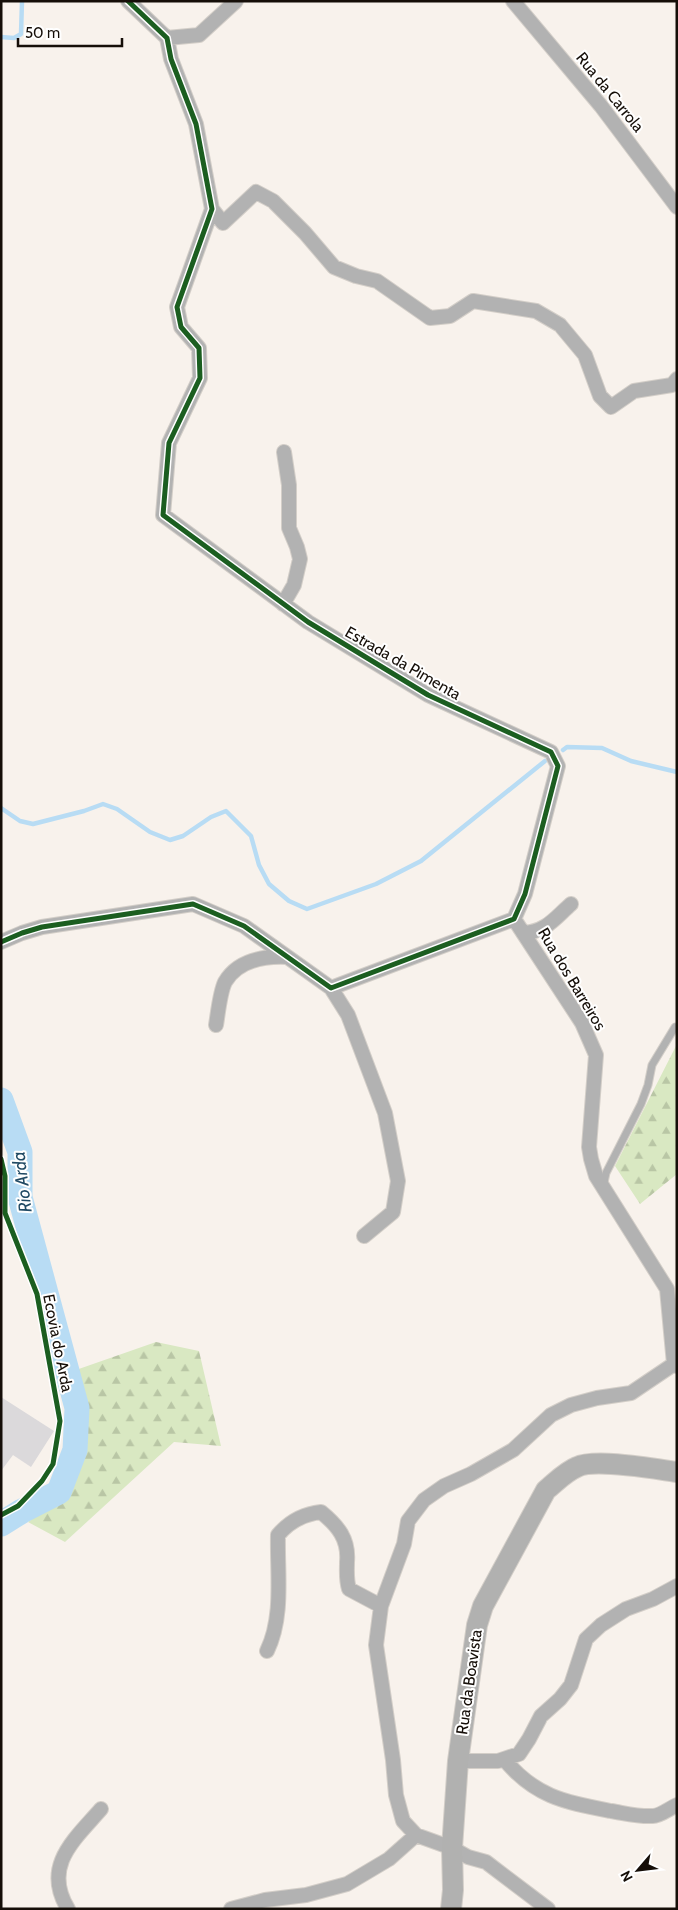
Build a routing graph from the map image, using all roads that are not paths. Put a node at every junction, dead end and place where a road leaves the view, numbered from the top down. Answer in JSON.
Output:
{"nodes":[{"id":1,"x":128,"y":1,"type":"edge"},
{"id":2,"x":236,"y":1,"type":"edge"},
{"id":3,"x":513,"y":1,"type":"edge"},
{"id":4,"x":167,"y":38,"type":"junction"},
{"id":5,"x":677,"y":208,"type":"edge"},
{"id":6,"x":212,"y":209,"type":"junction"},
{"id":7,"x":677,"y":379,"type":"edge"},
{"id":8,"x":284,"y":452,"type":"dead end"},
{"id":9,"x":283,"y":604,"type":"junction"},
{"id":10,"x":571,"y":904,"type":"dead end"},
{"id":11,"x":514,"y":919,"type":"junction"},
{"id":12,"x":523,"y":933,"type":"junction"},
{"id":13,"x":1,"y":942,"type":"edge"},
{"id":14,"x":287,"y":956,"type":"junction"},
{"id":15,"x":331,"y":988,"type":"junction"},
{"id":16,"x":216,"y":1025,"type":"dead end"},
{"id":17,"x":675,"y":1027,"type":"dead end"},
{"id":18,"x":602,"y":1187,"type":"junction"},
{"id":19,"x":364,"y":1236,"type":"dead end"},
{"id":20,"x":676,"y":1365,"type":"edge"},
{"id":21,"x":677,"y":1472,"type":"edge"},
{"id":22,"x":677,"y":1586,"type":"edge"},
{"id":23,"x":381,"y":1606,"type":"junction"},
{"id":24,"x":267,"y":1651,"type":"dead end"},
{"id":25,"x":504,"y":1759,"type":"junction"},
{"id":26,"x":458,"y":1761,"type":"junction"},
{"id":27,"x":677,"y":1805,"type":"edge"},
{"id":28,"x":101,"y":1809,"type":"dead end"},
{"id":29,"x":416,"y":1835,"type":"junction"},
{"id":30,"x":452,"y":1848,"type":"junction"},
{"id":31,"x":68,"y":1909,"type":"edge"},
{"id":32,"x":231,"y":1909,"type":"edge"},
{"id":33,"x":450,"y":1909,"type":"edge"},
{"id":34,"x":548,"y":1909,"type":"edge"}],
"edges":[{"from":1,"to":4,"type":"street"},
{"from":2,"to":4,"type":"street"},
{"from":3,"to":5,"type":"street","name":"Rua da Carrola"},
{"from":4,"to":6,"type":"street"},
{"from":6,"to":7,"type":"street"},
{"from":6,"to":9,"type":"street","name":"Estrada da Pimenta"},
{"from":8,"to":9,"type":"street"},
{"from":9,"to":11,"type":"street","name":"Estrada da Pimenta"},
{"from":10,"to":12,"type":"street"},
{"from":11,"to":12,"type":"street","name":"Rua dos Barreiros"},
{"from":11,"to":15,"type":"street"},
{"from":12,"to":18,"type":"street","name":"Rua dos Barreiros"},
{"from":13,"to":14,"type":"street"},
{"from":14,"to":15,"type":"street"},
{"from":14,"to":16,"type":"street"},
{"from":15,"to":19,"type":"street"},
{"from":17,"to":18,"type":"lane"},
{"from":18,"to":20,"type":"street","name":"Rua dos Barreiros"},
{"from":20,"to":23,"type":"street"},
{"from":21,"to":26,"type":"street","name":"Rua da Boavista"},
{"from":22,"to":25,"type":"street"},
{"from":23,"to":24,"type":"street"},
{"from":23,"to":29,"type":"street"},
{"from":25,"to":26,"type":"street"},
{"from":25,"to":27,"type":"street"},
{"from":26,"to":30,"type":"street","name":"Rua da Boavista"},
{"from":28,"to":31,"type":"street"},
{"from":29,"to":30,"type":"street"},
{"from":29,"to":32,"type":"street"},
{"from":30,"to":33,"type":"street","name":"Rua da Boavista"},
{"from":30,"to":34,"type":"street"}]}
